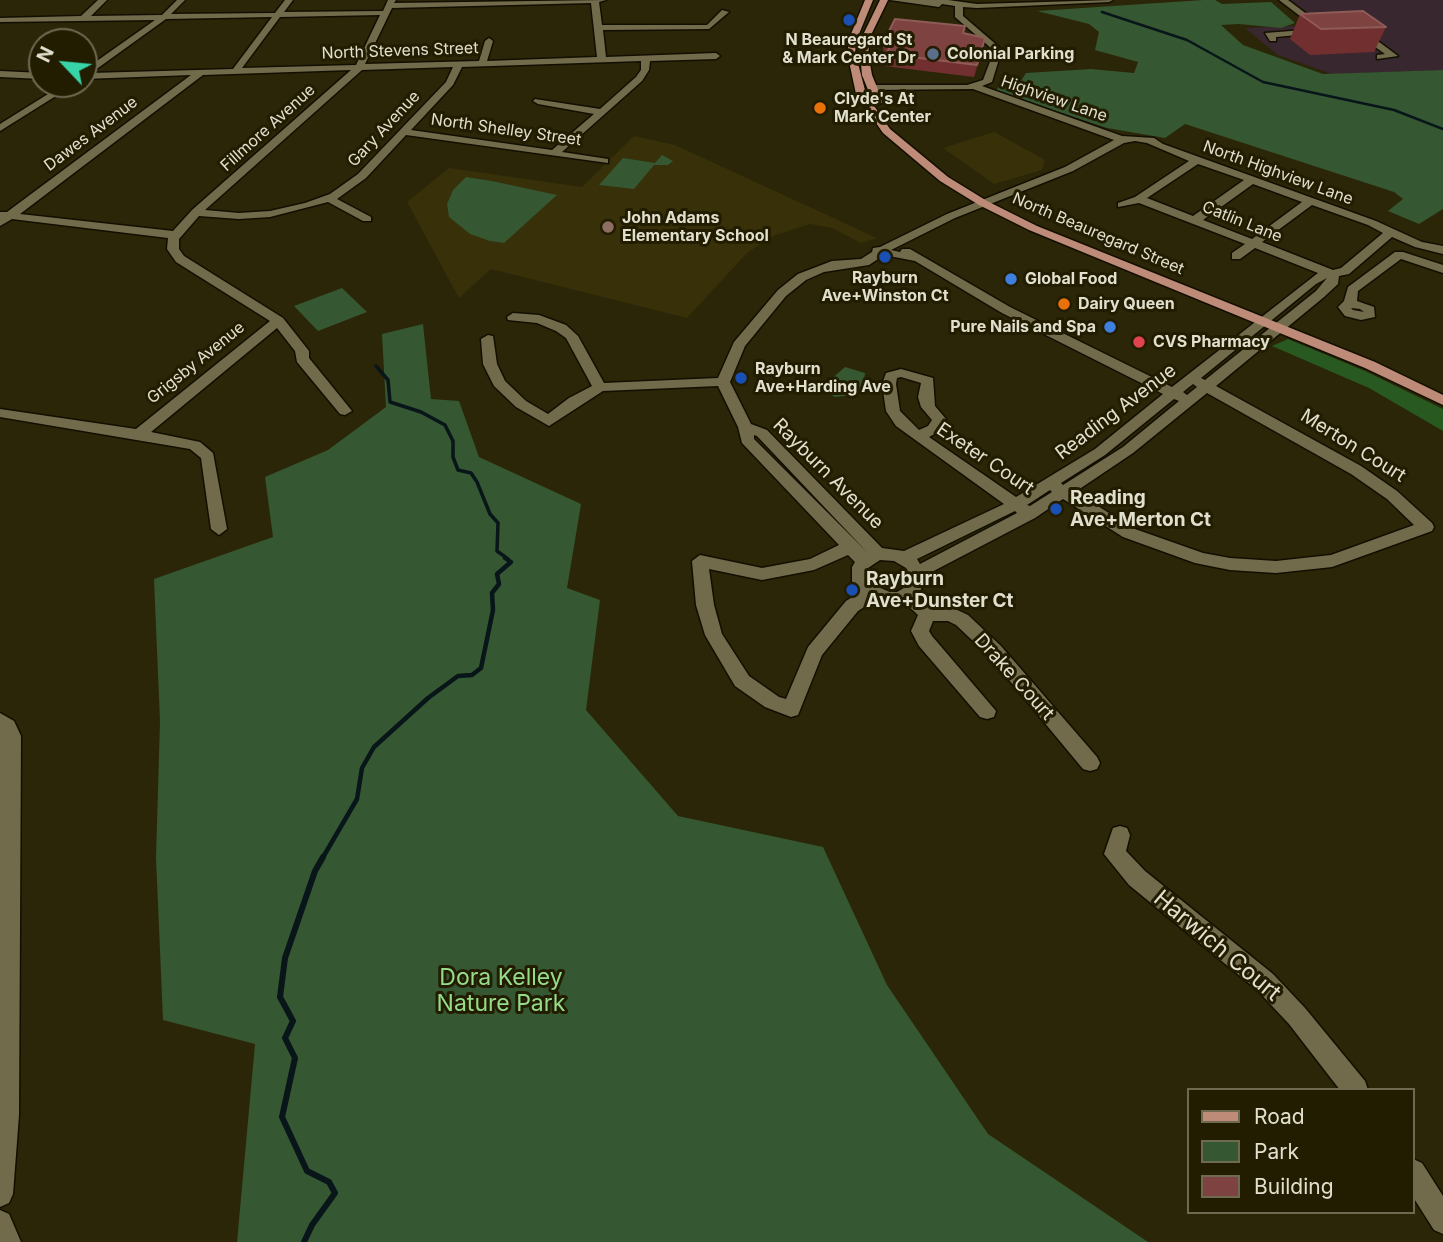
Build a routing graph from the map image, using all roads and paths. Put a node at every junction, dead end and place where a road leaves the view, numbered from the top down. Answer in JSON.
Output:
{"nodes":[{"id":1,"x":103,"y":0,"type":"edge"},
{"id":2,"x":181,"y":0,"type":"edge"},
{"id":3,"x":289,"y":0,"type":"edge"},
{"id":4,"x":595,"y":0,"type":"edge"},
{"id":5,"x":603,"y":0,"type":"edge"},
{"id":6,"x":869,"y":0,"type":"edge"},
{"id":7,"x":884,"y":0,"type":"edge"},
{"id":8,"x":894,"y":0,"type":"edge"},
{"id":9,"x":929,"y":0,"type":"edge"},
{"id":10,"x":1109,"y":0,"type":"edge"},
{"id":11,"x":1283,"y":0,"type":"edge"},
{"id":12,"x":959,"y":5,"type":"junction"},
{"id":13,"x":389,"y":6,"type":"edge"},
{"id":14,"x":725,"y":12,"type":"dead end"},
{"id":15,"x":278,"y":15,"type":"junction"},
{"id":16,"x":164,"y":17,"type":"junction"},
{"id":17,"x":84,"y":18,"type":"junction"},
{"id":18,"x":0,"y":20,"type":"edge"},
{"id":19,"x":599,"y":28,"type":"junction"},
{"id":20,"x":1345,"y":29,"type":"edge"},
{"id":21,"x":1324,"y":30,"type":"junction"},
{"id":22,"x":1334,"y":30,"type":"edge"},
{"id":23,"x":1273,"y":40,"type":"dead end"},
{"id":24,"x":489,"y":41,"type":"dead end"},
{"id":25,"x":716,"y":56,"type":"dead end"},
{"id":26,"x":1380,"y":57,"type":"edge"},
{"id":27,"x":646,"y":59,"type":"junction"},
{"id":28,"x":601,"y":60,"type":"junction"},
{"id":29,"x":482,"y":64,"type":"junction"},
{"id":30,"x":98,"y":65,"type":"edge"},
{"id":31,"x":458,"y":66,"type":"junction"},
{"id":32,"x":358,"y":69,"type":"junction"},
{"id":33,"x":201,"y":72,"type":"junction"},
{"id":34,"x":235,"y":72,"type":"junction"},
{"id":35,"x":0,"y":74,"type":"edge"},
{"id":36,"x":28,"y":75,"type":"edge"},
{"id":37,"x":98,"y":75,"type":"edge"},
{"id":38,"x":975,"y":87,"type":"junction"},
{"id":39,"x":872,"y":88,"type":"junction"},
{"id":40,"x":48,"y":98,"type":"edge"},
{"id":41,"x":538,"y":101,"type":"dead end"},
{"id":42,"x":602,"y":112,"type":"junction"},
{"id":43,"x":0,"y":116,"type":"edge"},
{"id":44,"x":17,"y":117,"type":"junction"},
{"id":45,"x":0,"y":128,"type":"edge"},
{"id":46,"x":403,"y":132,"type":"junction"},
{"id":47,"x":1123,"y":140,"type":"junction"},
{"id":48,"x":556,"y":152,"type":"junction"},
{"id":49,"x":604,"y":160,"type":"dead end"},
{"id":50,"x":1197,"y":160,"type":"junction"},
{"id":51,"x":1251,"y":180,"type":"junction"},
{"id":52,"x":330,"y":199,"type":"junction"},
{"id":53,"x":1139,"y":199,"type":"junction"},
{"id":54,"x":989,"y":201,"type":"junction"},
{"id":55,"x":1310,"y":201,"type":"junction"},
{"id":56,"x":1122,"y":205,"type":"dead end"},
{"id":57,"x":196,"y":212,"type":"junction"},
{"id":58,"x":3,"y":218,"type":"edge"},
{"id":59,"x":367,"y":219,"type":"dead end"},
{"id":60,"x":1195,"y":220,"type":"junction"},
{"id":61,"x":1391,"y":232,"type":"junction"},
{"id":62,"x":175,"y":235,"type":"junction"},
{"id":63,"x":1253,"y":243,"type":"junction"},
{"id":64,"x":888,"y":247,"type":"junction"},
{"id":65,"x":1438,"y":249,"type":"edge"},
{"id":66,"x":1236,"y":256,"type":"dead end"},
{"id":67,"x":1443,"y":269,"type":"edge"},
{"id":68,"x":1333,"y":274,"type":"junction"},
{"id":69,"x":1305,"y":288,"type":"junction"},
{"id":70,"x":1320,"y":294,"type":"junction"},
{"id":71,"x":513,"y":317,"type":"dead end"},
{"id":72,"x":278,"y":321,"type":"junction"},
{"id":73,"x":1276,"y":321,"type":"junction"},
{"id":74,"x":488,"y":339,"type":"dead end"},
{"id":75,"x":723,"y":382,"type":"junction"},
{"id":76,"x":1200,"y":382,"type":"junction"},
{"id":77,"x":600,"y":387,"type":"junction"},
{"id":78,"x":1443,"y":388,"type":"edge"},
{"id":79,"x":1182,"y":397,"type":"junction"},
{"id":80,"x":1443,"y":401,"type":"edge"},
{"id":81,"x":345,"y":411,"type":"dead end"},
{"id":82,"x":0,"y":413,"type":"edge"},
{"id":83,"x":745,"y":427,"type":"junction"},
{"id":84,"x":139,"y":434,"type":"junction"},
{"id":85,"x":918,"y":437,"type":"junction"},
{"id":86,"x":1058,"y":488,"type":"junction"},
{"id":87,"x":1023,"y":509,"type":"junction"},
{"id":88,"x":219,"y":529,"type":"dead end"},
{"id":89,"x":850,"y":547,"type":"junction"},
{"id":90,"x":871,"y":558,"type":"junction"},
{"id":91,"x":905,"y":558,"type":"junction"},
{"id":92,"x":918,"y":572,"type":"junction"},
{"id":93,"x":872,"y":593,"type":"junction"},
{"id":94,"x":908,"y":595,"type":"junction"},
{"id":95,"x":927,"y":614,"type":"junction"},
{"id":96,"x":987,"y":711,"type":"dead end"},
{"id":97,"x":0,"y":721,"type":"edge"},
{"id":98,"x":1090,"y":763,"type":"dead end"},
{"id":99,"x":1121,"y":835,"type":"dead end"},
{"id":100,"x":4,"y":933,"type":"edge"},
{"id":101,"x":1354,"y":1088,"type":"edge"},
{"id":102,"x":1415,"y":1175,"type":"edge"},
{"id":103,"x":0,"y":1194,"type":"edge"},
{"id":104,"x":1443,"y":1221,"type":"edge"},
{"id":105,"x":0,"y":1223,"type":"edge"},
{"id":106,"x":7,"y":1242,"type":"edge"}],
"edges":[{"from":1,"to":17,"type":"street"},
{"from":2,"to":16,"type":"street"},
{"from":3,"to":15,"type":"street"},
{"from":4,"to":5,"type":"street"},
{"from":4,"to":13,"type":"street"},
{"from":4,"to":19,"type":"street"},
{"from":6,"to":54,"type":"main road","name":"North Beauregard Street"},
{"from":7,"to":39,"type":"main road","name":"North Beauregard Street"},
{"from":8,"to":12,"type":"street"},
{"from":9,"to":12,"type":"street"},
{"from":10,"to":12,"type":"street"},
{"from":11,"to":21,"type":"street"},
{"from":12,"to":38,"type":"street","name":"Highview Lane"},
{"from":13,"to":15,"type":"street"},
{"from":13,"to":32,"type":"street","name":"Fillmore Avenue"},
{"from":14,"to":19,"type":"street"},
{"from":15,"to":16,"type":"street"},
{"from":15,"to":34,"type":"street"},
{"from":16,"to":17,"type":"street"},
{"from":16,"to":30,"type":"street"},
{"from":17,"to":18,"type":"street"},
{"from":19,"to":28,"type":"street"},
{"from":20,"to":26,"type":"street"},
{"from":21,"to":22,"type":"street"},
{"from":21,"to":23,"type":"street"},
{"from":24,"to":29,"type":"street"},
{"from":25,"to":27,"type":"street","name":"North Stevens Street"},
{"from":27,"to":28,"type":"street","name":"North Stevens Street"},
{"from":27,"to":42,"type":"street"},
{"from":28,"to":29,"type":"street","name":"North Stevens Street"},
{"from":29,"to":31,"type":"street","name":"North Stevens Street"},
{"from":31,"to":32,"type":"street","name":"North Stevens Street"},
{"from":31,"to":46,"type":"street","name":"Gary Avenue"},
{"from":32,"to":34,"type":"street","name":"North Stevens Street"},
{"from":32,"to":57,"type":"street","name":"Fillmore Avenue"},
{"from":33,"to":34,"type":"street","name":"North Stevens Street"},
{"from":33,"to":37,"type":"street","name":"North Stevens Street"},
{"from":33,"to":58,"type":"street","name":"Dawes Avenue"},
{"from":35,"to":36,"type":"street"},
{"from":38,"to":39,"type":"street","name":"Highview Lane"},
{"from":38,"to":47,"type":"street","name":"Highview Lane"},
{"from":39,"to":54,"type":"main road","name":"North Beauregard Street"},
{"from":40,"to":44,"type":"street"},
{"from":41,"to":42,"type":"street"},
{"from":42,"to":48,"type":"street"},
{"from":43,"to":44,"type":"street"},
{"from":44,"to":45,"type":"street"},
{"from":46,"to":48,"type":"street","name":"North Shelley Street"},
{"from":46,"to":52,"type":"street","name":"Gary Avenue"},
{"from":47,"to":50,"type":"street","name":"North Highview Lane"},
{"from":47,"to":54,"type":"street"},
{"from":48,"to":49,"type":"street","name":"North Shelley Street"},
{"from":50,"to":51,"type":"street","name":"North Highview Lane"},
{"from":50,"to":53,"type":"street"},
{"from":51,"to":55,"type":"street","name":"North Highview Lane"},
{"from":51,"to":60,"type":"street"},
{"from":52,"to":57,"type":"street","name":"Gary Avenue"},
{"from":52,"to":59,"type":"street"},
{"from":53,"to":56,"type":"street"},
{"from":53,"to":60,"type":"street","name":"Catlin Lane"},
{"from":54,"to":64,"type":"street"},
{"from":54,"to":73,"type":"main road","name":"North Beauregard Street"},
{"from":55,"to":61,"type":"street","name":"North Highview Lane"},
{"from":55,"to":63,"type":"street"},
{"from":57,"to":62,"type":"street","name":"Fillmore Avenue"},
{"from":58,"to":62,"type":"street"},
{"from":60,"to":63,"type":"street","name":"Catlin Lane"},
{"from":61,"to":65,"type":"street","name":"North Highview Lane"},
{"from":61,"to":68,"type":"street","name":"Reading Avenue"},
{"from":62,"to":72,"type":"street"},
{"from":63,"to":66,"type":"street"},
{"from":63,"to":68,"type":"street","name":"Catlin Lane"},
{"from":64,"to":75,"type":"street"},
{"from":64,"to":79,"type":"street"},
{"from":67,"to":70,"type":"street"},
{"from":68,"to":69,"type":"street","name":"Reading Avenue"},
{"from":68,"to":70,"type":"street","name":"Reading Avenue"},
{"from":69,"to":70,"type":"street"},
{"from":69,"to":73,"type":"street","name":"Reading Avenue"},
{"from":70,"to":73,"type":"street","name":"Reading Avenue"},
{"from":71,"to":77,"type":"street"},
{"from":72,"to":81,"type":"street"},
{"from":72,"to":84,"type":"street","name":"Grigsby Avenue"},
{"from":73,"to":76,"type":"street","name":"Reading Avenue"},
{"from":73,"to":78,"type":"main road","name":"North Beauregard Street"},
{"from":73,"to":80,"type":"main road","name":"North Beauregard Street"},
{"from":74,"to":77,"type":"street"},
{"from":75,"to":77,"type":"street"},
{"from":75,"to":83,"type":"street","name":"Rayburn Avenue"},
{"from":76,"to":79,"type":"street","name":"Reading Avenue"},
{"from":76,"to":86,"type":"street","name":"Merton Court"},
{"from":79,"to":86,"type":"street","name":"Reading Avenue"},
{"from":82,"to":84,"type":"street"},
{"from":83,"to":89,"type":"street","name":"Rayburn Avenue"},
{"from":83,"to":90,"type":"street","name":"Rayburn Avenue"},
{"from":84,"to":88,"type":"street"},
{"from":85,"to":85,"type":"street","name":"Exeter Court"},
{"from":85,"to":87,"type":"street","name":"Exeter Court"},
{"from":86,"to":87,"type":"street","name":"Reading Avenue"},
{"from":87,"to":91,"type":"street","name":"Reading Avenue"},
{"from":87,"to":92,"type":"street","name":"Reading Avenue"},
{"from":89,"to":90,"type":"street","name":"Rayburn Avenue"},
{"from":89,"to":93,"type":"street"},
{"from":90,"to":91,"type":"street"},
{"from":90,"to":93,"type":"street"},
{"from":91,"to":92,"type":"street"},
{"from":92,"to":94,"type":"street"},
{"from":93,"to":94,"type":"street"},
{"from":94,"to":95,"type":"street"},
{"from":95,"to":96,"type":"street"},
{"from":95,"to":98,"type":"street","name":"Drake Court"},
{"from":97,"to":100,"type":"street"},
{"from":99,"to":101,"type":"street","name":"Harwich Court"},
{"from":100,"to":103,"type":"street"},
{"from":102,"to":104,"type":"street"},
{"from":105,"to":106,"type":"street"}]}
